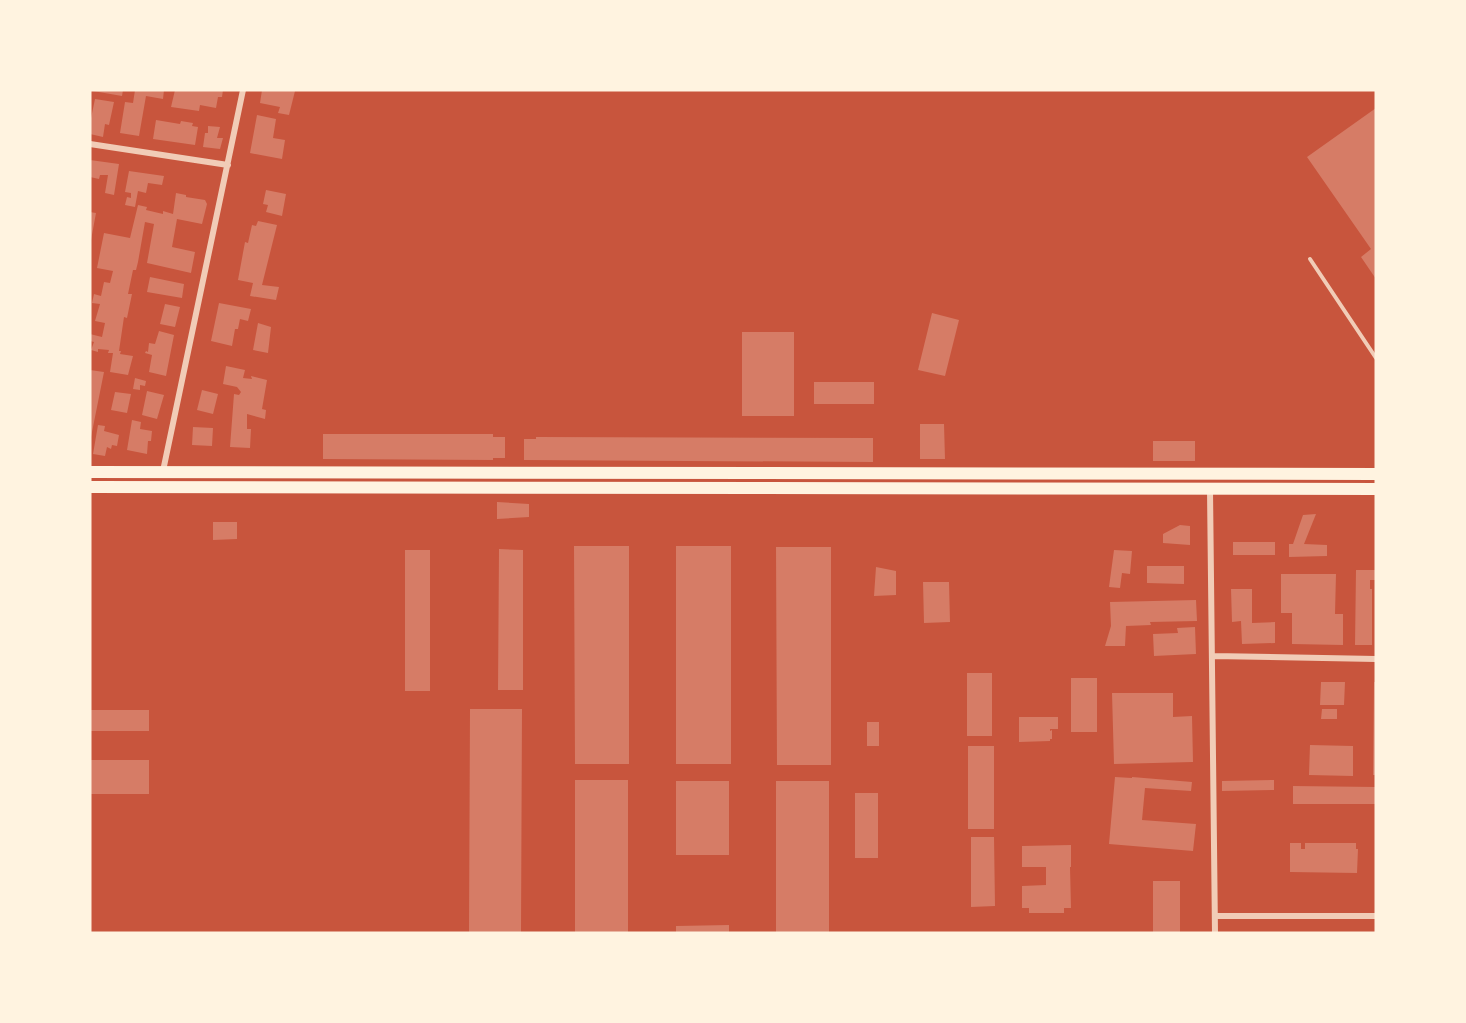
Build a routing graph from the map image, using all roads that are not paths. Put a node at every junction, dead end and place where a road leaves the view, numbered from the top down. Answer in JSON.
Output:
{"nodes":[{"id":1,"x":243,"y":90,"type":"edge"},
{"id":2,"x":90,"y":144,"type":"edge"},
{"id":3,"x":228,"y":165,"type":"junction"},
{"id":4,"x":1310,"y":259,"type":"dead end"},
{"id":5,"x":1376,"y":358,"type":"edge"},
{"id":6,"x":163,"y":471,"type":"junction"},
{"id":7,"x":90,"y":472,"type":"edge"},
{"id":8,"x":1376,"y":474,"type":"edge"},
{"id":9,"x":90,"y":487,"type":"edge"},
{"id":10,"x":1376,"y":489,"type":"edge"},
{"id":11,"x":1210,"y":490,"type":"junction"},
{"id":12,"x":1213,"y":656,"type":"junction"},
{"id":13,"x":1376,"y":659,"type":"edge"},
{"id":14,"x":1215,"y":916,"type":"junction"},
{"id":15,"x":1376,"y":916,"type":"edge"},
{"id":16,"x":1215,"y":933,"type":"edge"}],
"edges":[{"from":1,"to":3,"type":"street"},
{"from":2,"to":3,"type":"street"},
{"from":3,"to":6,"type":"street"},
{"from":4,"to":5,"type":"lane"},
{"from":6,"to":7,"type":"main road"},
{"from":6,"to":8,"type":"main road"},
{"from":9,"to":11,"type":"main road"},
{"from":10,"to":11,"type":"main road"},
{"from":11,"to":12,"type":"street"},
{"from":12,"to":13,"type":"street"},
{"from":12,"to":14,"type":"street"},
{"from":14,"to":15,"type":"street"},
{"from":14,"to":16,"type":"street"}]}
